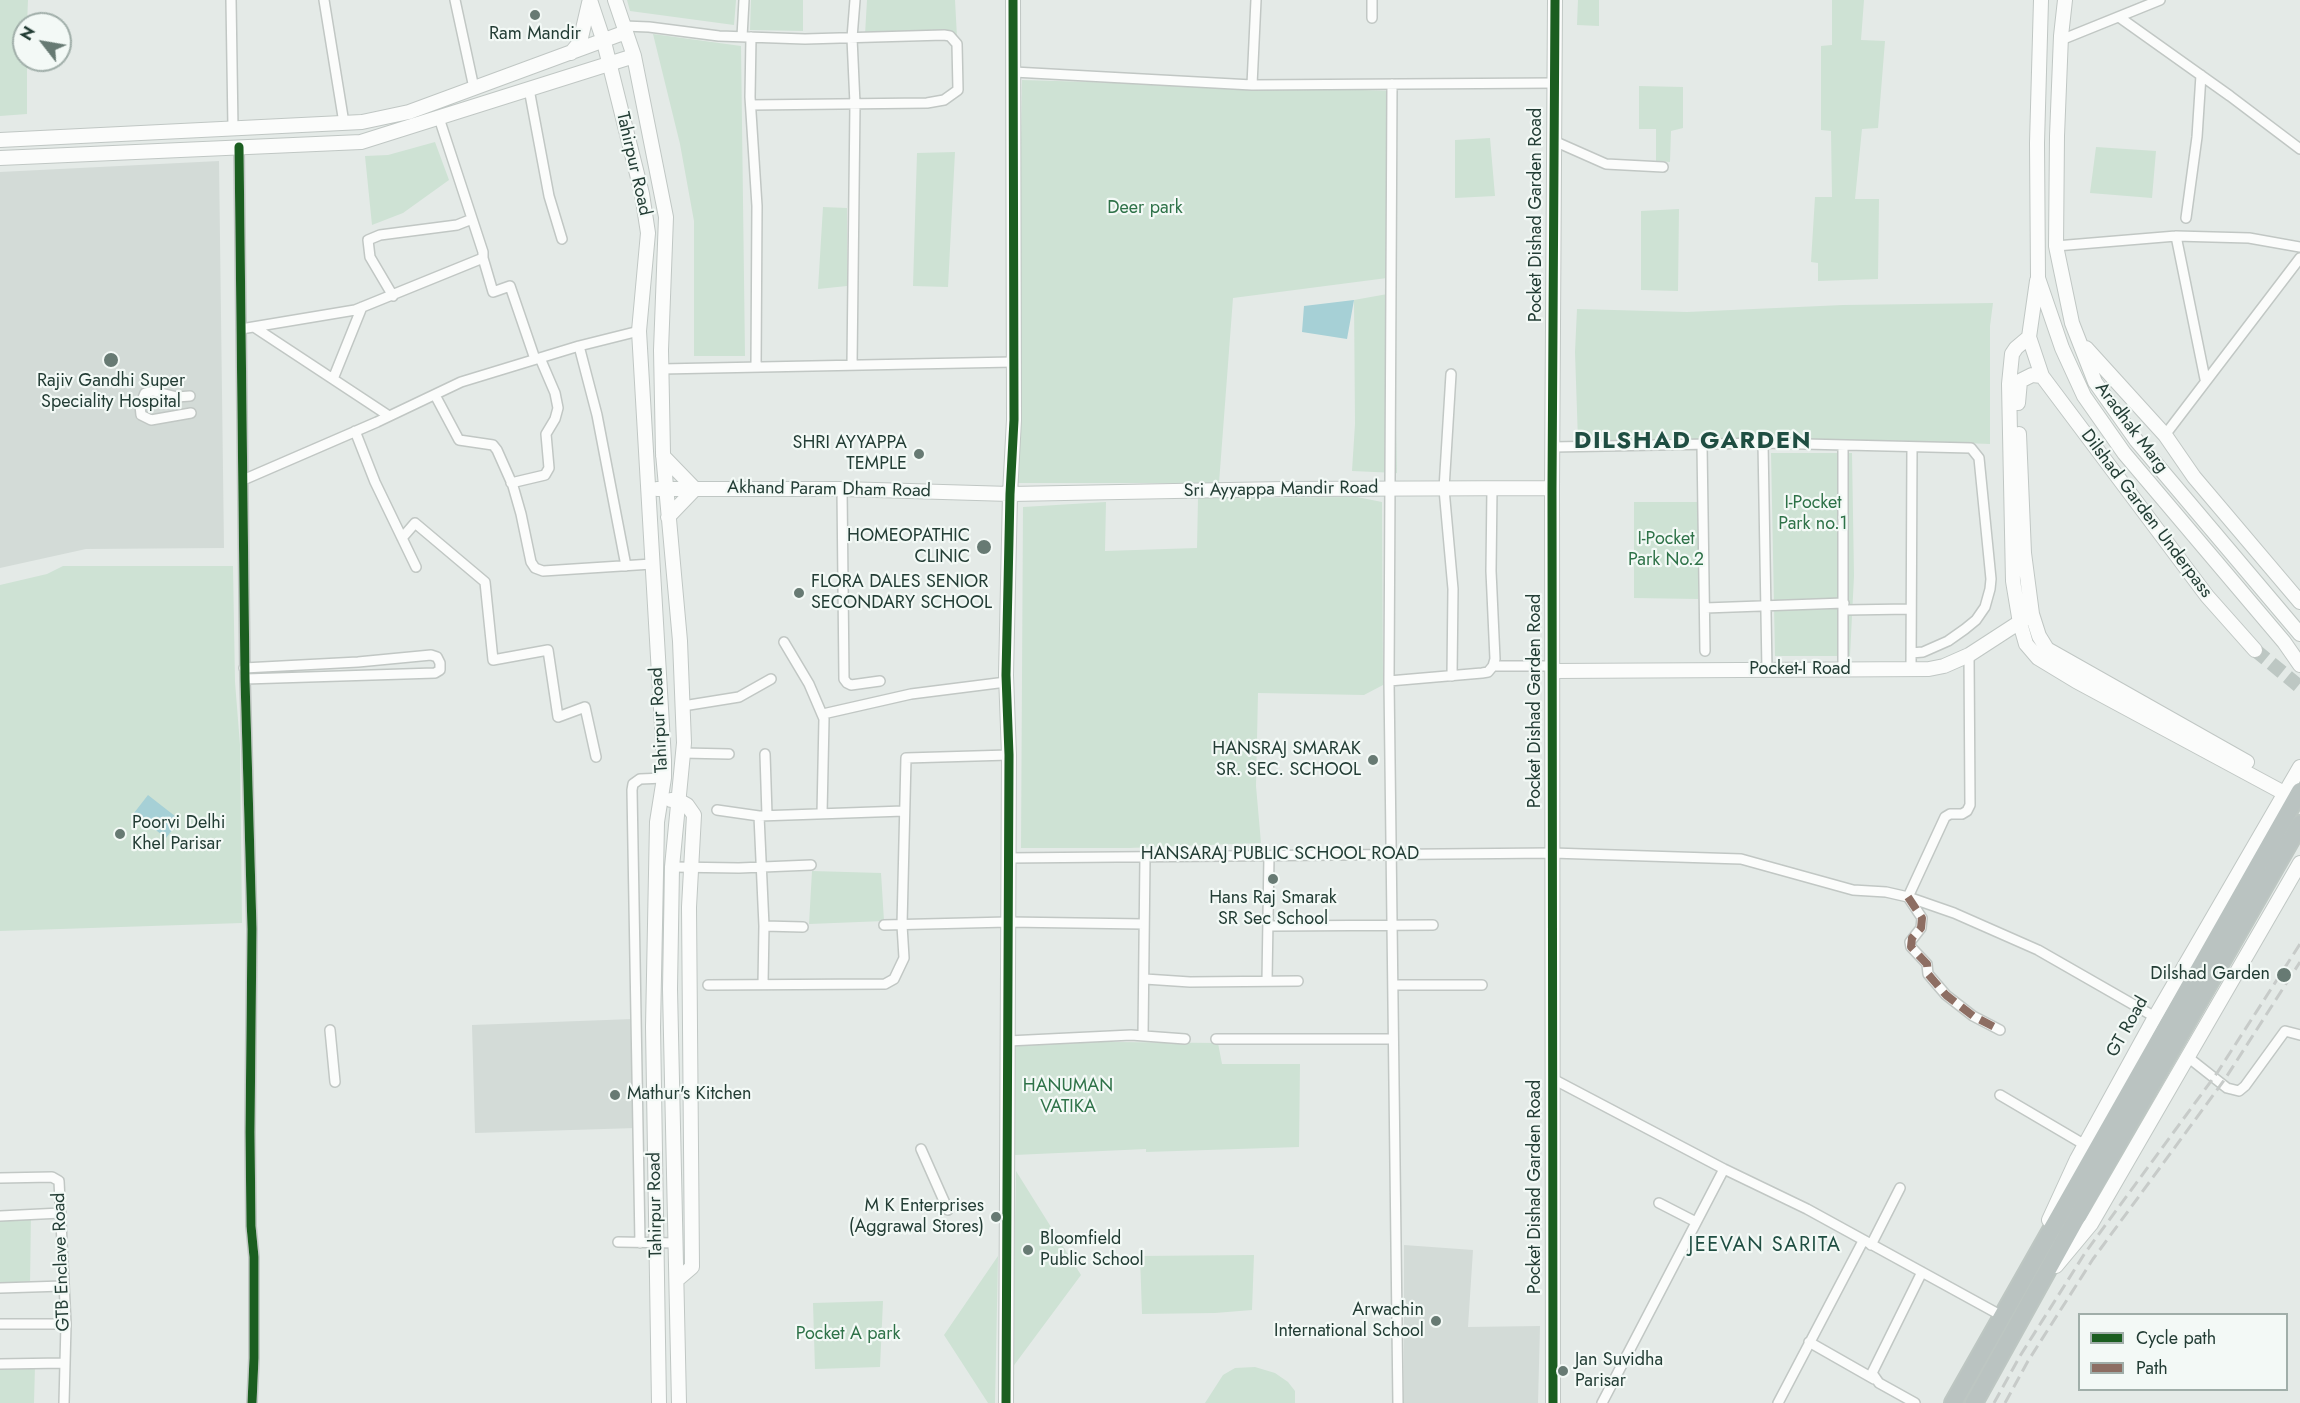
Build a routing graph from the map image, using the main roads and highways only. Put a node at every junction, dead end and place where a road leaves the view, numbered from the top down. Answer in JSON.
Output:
{"nodes":[{"id":1,"x":590,"y":0,"type":"edge"},
{"id":2,"x":615,"y":0,"type":"edge"},
{"id":3,"x":1014,"y":0,"type":"edge"},
{"id":4,"x":1555,"y":0,"type":"edge"},
{"id":5,"x":2041,"y":0,"type":"edge"},
{"id":6,"x":2065,"y":0,"type":"edge"},
{"id":7,"x":625,"y":29,"type":"junction"},
{"id":8,"x":2039,"y":38,"type":"junction"},
{"id":9,"x":603,"y":42,"type":"junction"},
{"id":10,"x":571,"y":53,"type":"junction"},
{"id":11,"x":634,"y":56,"type":"junction"},
{"id":12,"x":609,"y":63,"type":"junction"},
{"id":13,"x":2060,"y":70,"type":"junction"},
{"id":14,"x":0,"y":140,"type":"edge"},
{"id":15,"x":0,"y":158,"type":"edge"},
{"id":16,"x":2038,"y":278,"type":"junction"},
{"id":17,"x":2029,"y":337,"type":"junction"},
{"id":18,"x":2079,"y":340,"type":"junction"},
{"id":19,"x":2042,"y":376,"type":"junction"},
{"id":20,"x":2014,"y":384,"type":"junction"},
{"id":21,"x":663,"y":456,"type":"junction"},
{"id":22,"x":1552,"y":488,"type":"junction"},
{"id":23,"x":648,"y":489,"type":"junction"},
{"id":24,"x":666,"y":489,"type":"junction"},
{"id":25,"x":695,"y":489,"type":"junction"},
{"id":26,"x":1010,"y":494,"type":"junction"},
{"id":27,"x":668,"y":517,"type":"junction"},
{"id":28,"x":2018,"y":531,"type":"junction"},
{"id":29,"x":2300,"y":602,"type":"edge"},
{"id":30,"x":2032,"y":614,"type":"junction"},
{"id":31,"x":2020,"y":623,"type":"junction"},
{"id":32,"x":2300,"y":634,"type":"edge"},
{"id":33,"x":2255,"y":650,"type":"tunnel mouth"},
{"id":34,"x":2300,"y":665,"type":"edge"},
{"id":35,"x":1553,"y":669,"type":"junction"},
{"id":36,"x":2300,"y":767,"type":"edge"},
{"id":37,"x":2291,"y":790,"type":"edge"},
{"id":38,"x":660,"y":800,"type":"junction"},
{"id":39,"x":678,"y":800,"type":"junction"},
{"id":40,"x":2300,"y":824,"type":"edge"},
{"id":41,"x":2300,"y":863,"type":"edge"},
{"id":42,"x":654,"y":1076,"type":"junction"},
{"id":43,"x":672,"y":1076,"type":"junction"},
{"id":44,"x":2119,"y":1124,"type":"junction"},
{"id":45,"x":692,"y":1206,"type":"junction"},
{"id":46,"x":676,"y":1207,"type":"junction"},
{"id":47,"x":678,"y":1279,"type":"junction"},
{"id":48,"x":2020,"y":1281,"type":"junction"},
{"id":49,"x":2035,"y":1291,"type":"junction"},
{"id":50,"x":659,"y":1403,"type":"edge"},
{"id":51,"x":679,"y":1403,"type":"edge"},
{"id":52,"x":1006,"y":1403,"type":"edge"},
{"id":53,"x":1553,"y":1403,"type":"edge"},
{"id":54,"x":1953,"y":1403,"type":"edge"},
{"id":55,"x":1974,"y":1403,"type":"edge"}],
"edges":[{"from":1,"to":9,"type":"main road","name":"Tahirpur Road"},
{"from":1,"to":10,"type":"main road"},
{"from":2,"to":7,"type":"main road","name":"Tahirpur Road"},
{"from":3,"to":26,"type":"main road"},
{"from":4,"to":22,"type":"main road","name":"Pocket Dishad Garden Road"},
{"from":5,"to":8,"type":"main road","name":"Aradhak Marg"},
{"from":6,"to":13,"type":"main road","name":"Aradhak Marg"},
{"from":7,"to":9,"type":"main road"},
{"from":7,"to":11,"type":"main road","name":"Tahirpur Road"},
{"from":8,"to":13,"type":"main road"},
{"from":8,"to":16,"type":"main road","name":"Aradhak Marg"},
{"from":9,"to":10,"type":"main road"},
{"from":9,"to":12,"type":"main road","name":"Tahirpur Road"},
{"from":10,"to":14,"type":"main road"},
{"from":11,"to":12,"type":"main road"},
{"from":11,"to":21,"type":"main road","name":"Tahirpur Road"},
{"from":12,"to":15,"type":"main road"},
{"from":12,"to":23,"type":"main road","name":"Tahirpur Road"},
{"from":13,"to":18,"type":"main road","name":"Aradhak Marg"},
{"from":16,"to":17,"type":"main road","name":"Aradhak Marg"},
{"from":16,"to":34,"type":"main road","name":"Aradhak Marg"},
{"from":17,"to":19,"type":"main road","name":"Aradhak Marg"},
{"from":17,"to":20,"type":"main road"},
{"from":18,"to":29,"type":"main road"},
{"from":18,"to":32,"type":"main road","name":"Aradhak Marg"},
{"from":19,"to":20,"type":"main road"},
{"from":19,"to":33,"type":"main road","name":"Dilshad Garden Underpass"},
{"from":20,"to":28,"type":"main road"},
{"from":21,"to":24,"type":"main road","name":"Tahirpur Road"},
{"from":21,"to":25,"type":"main road"},
{"from":22,"to":26,"type":"main road","name":"Sri Ayyappa Mandir Road"},
{"from":22,"to":35,"type":"main road","name":"Pocket Dishad Garden Road"},
{"from":23,"to":24,"type":"main road","name":"Akhand Param Dham Road"},
{"from":23,"to":38,"type":"main road","name":"Tahirpur Road"},
{"from":24,"to":25,"type":"main road","name":"Akhand Param Dham Road"},
{"from":24,"to":27,"type":"main road","name":"Tahirpur Road"},
{"from":25,"to":26,"type":"main road","name":"Akhand Param Dham Road"},
{"from":25,"to":27,"type":"main road"},
{"from":26,"to":52,"type":"main road"},
{"from":27,"to":39,"type":"main road","name":"Tahirpur Road"},
{"from":28,"to":30,"type":"main road"},
{"from":28,"to":31,"type":"main road"},
{"from":30,"to":31,"type":"main road","name":"Pocket-I Road"},
{"from":30,"to":37,"type":"main road"},
{"from":31,"to":35,"type":"main road","name":"Pocket-I Road"},
{"from":31,"to":37,"type":"main road"},
{"from":35,"to":53,"type":"main road","name":"Pocket Dishad Garden Road"},
{"from":36,"to":37,"type":"main road","name":"GT Road"},
{"from":37,"to":44,"type":"highway","name":"GT Road"},
{"from":37,"to":48,"type":"main road","name":"GT Road"},
{"from":38,"to":39,"type":"main road"},
{"from":38,"to":42,"type":"main road","name":"Tahirpur Road"},
{"from":39,"to":43,"type":"main road","name":"Tahirpur Road"},
{"from":39,"to":45,"type":"main road"},
{"from":40,"to":44,"type":"highway","name":"GT Road"},
{"from":41,"to":49,"type":"main road","name":"GT Road"},
{"from":42,"to":43,"type":"main road"},
{"from":42,"to":50,"type":"main road","name":"Tahirpur Road"},
{"from":43,"to":46,"type":"main road","name":"Tahirpur Road"},
{"from":44,"to":48,"type":"highway","name":"GT Road"},
{"from":44,"to":49,"type":"highway","name":"GT Road"},
{"from":45,"to":46,"type":"main road"},
{"from":45,"to":47,"type":"main road"},
{"from":46,"to":47,"type":"main road","name":"Tahirpur Road"},
{"from":47,"to":51,"type":"main road","name":"Tahirpur Road"},
{"from":48,"to":54,"type":"highway","name":"GT Road"},
{"from":49,"to":55,"type":"highway","name":"GT Road"}]}
